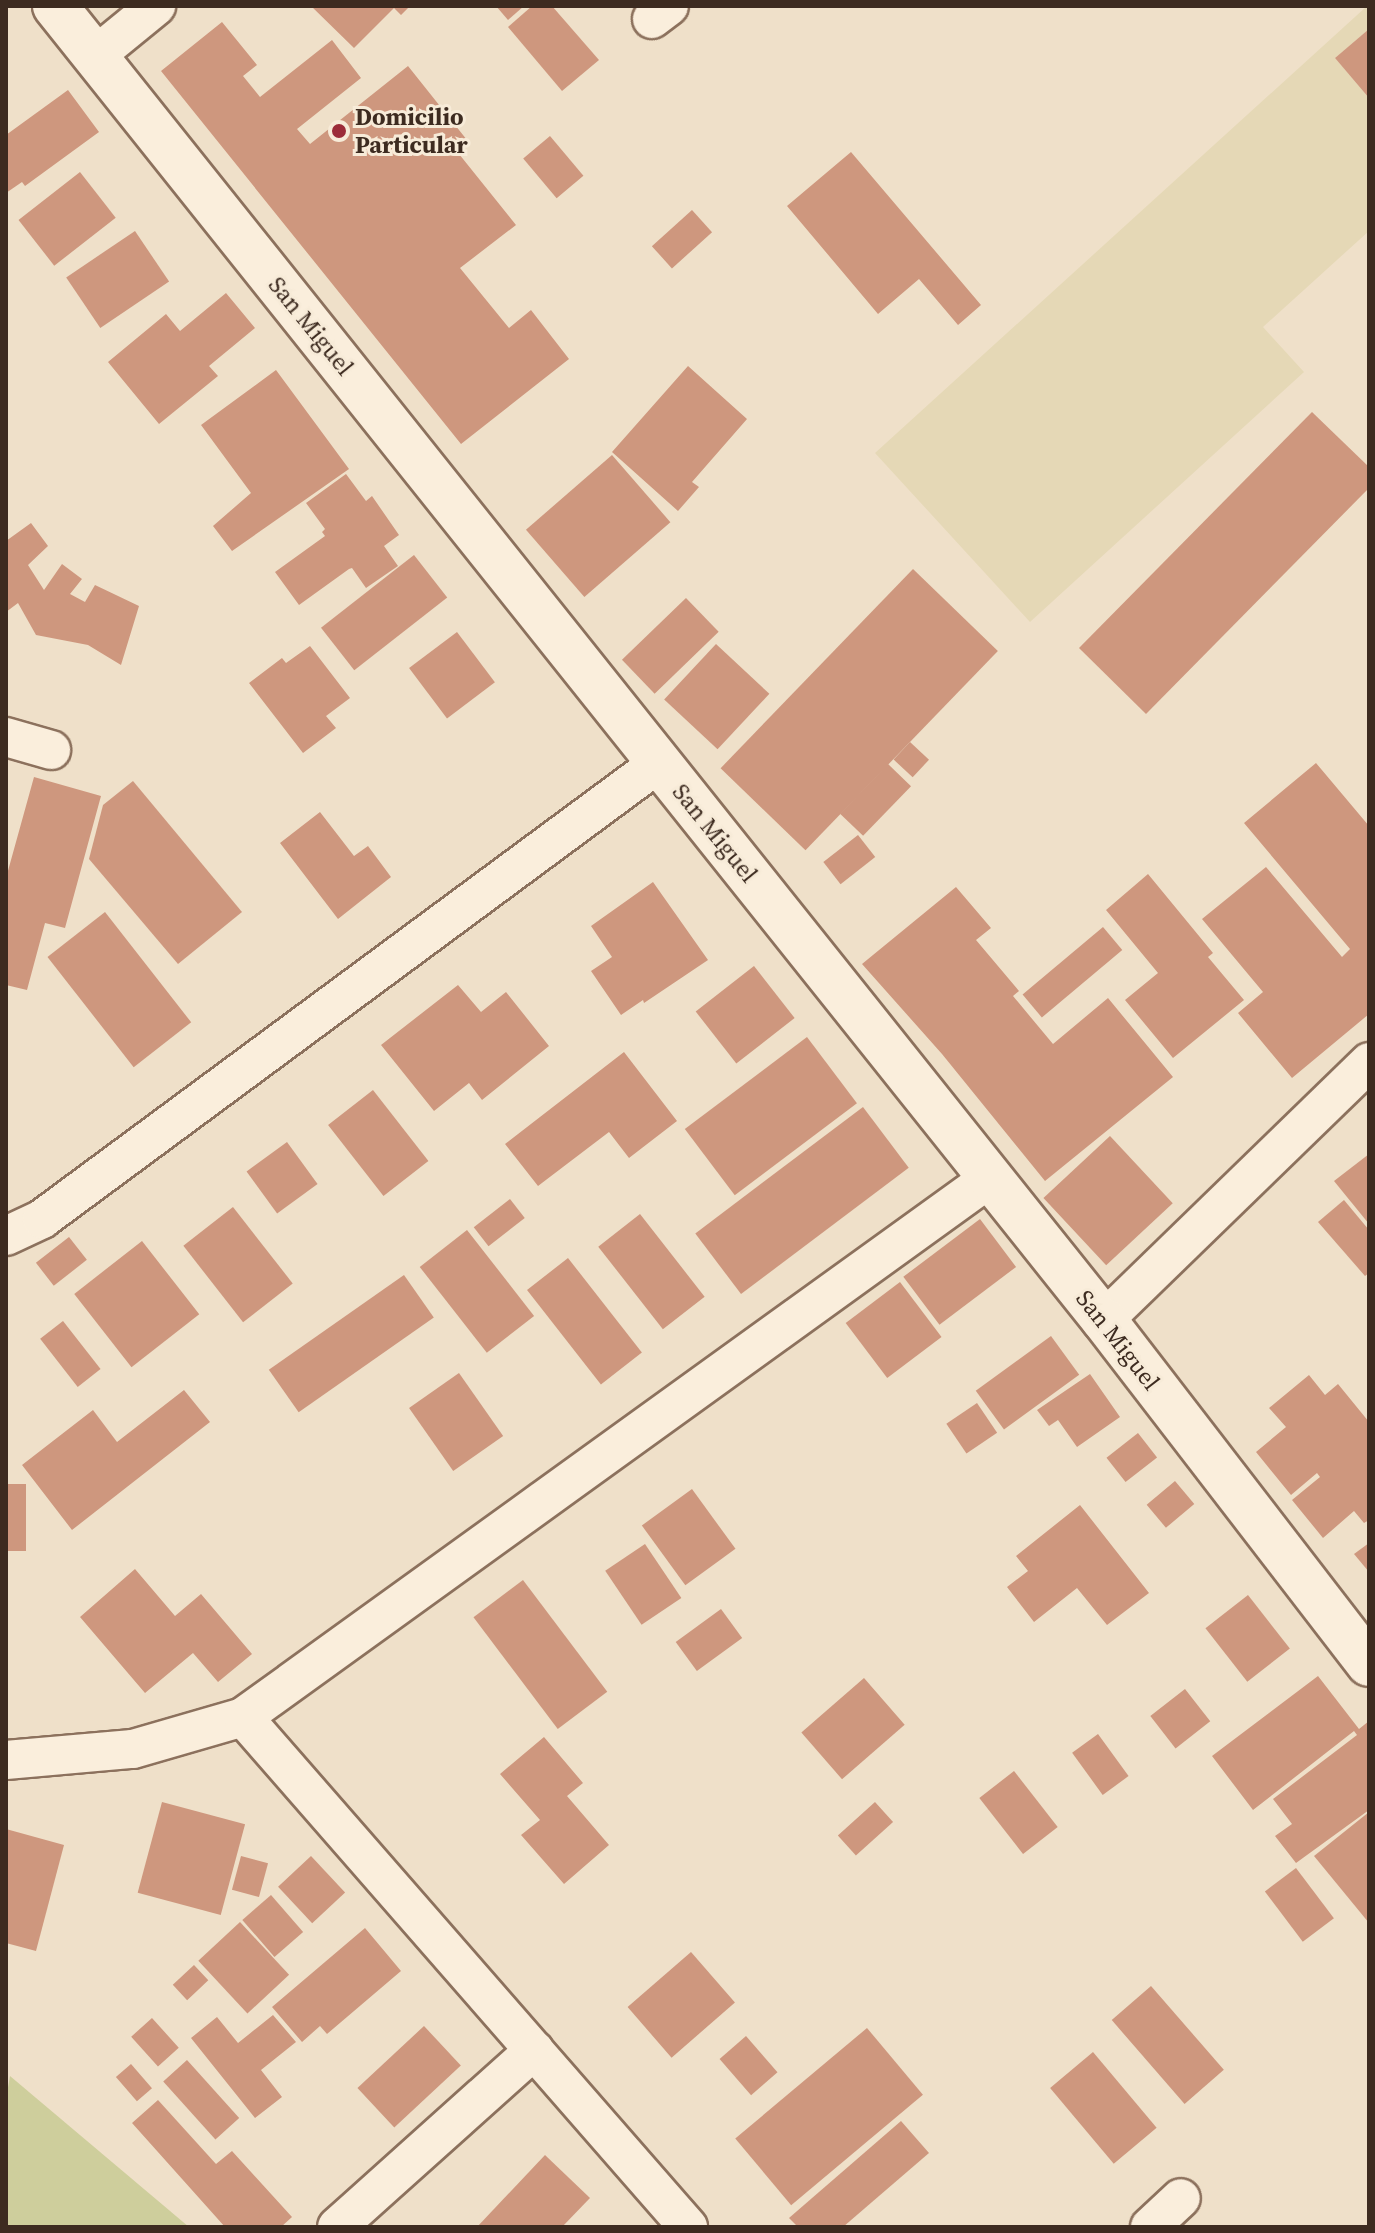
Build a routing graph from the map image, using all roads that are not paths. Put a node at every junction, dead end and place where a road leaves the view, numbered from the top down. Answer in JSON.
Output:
{"nodes":[{"id":1,"x":55,"y":6,"type":"edge"},
{"id":2,"x":156,"y":6,"type":"edge"},
{"id":3,"x":95,"y":56,"type":"junction"},
{"id":4,"x":6,"y":737,"type":"edge"},
{"id":5,"x":51,"y":750,"type":"dead end"},
{"id":6,"x":659,"y":763,"type":"junction"},
{"id":7,"x":1369,"y":1062,"type":"edge"},
{"id":8,"x":990,"y":1178,"type":"junction"},
{"id":9,"x":6,"y":1236,"type":"edge"},
{"id":10,"x":1104,"y":1320,"type":"junction"},
{"id":11,"x":1369,"y":1664,"type":"edge"},
{"id":12,"x":243,"y":1717,"type":"junction"},
{"id":13,"x":6,"y":1760,"type":"edge"},
{"id":14,"x":534,"y":2050,"type":"junction"},
{"id":15,"x":1181,"y":2198,"type":"dead end"},
{"id":16,"x":337,"y":2227,"type":"edge"},
{"id":17,"x":688,"y":2227,"type":"edge"},
{"id":18,"x":1150,"y":2227,"type":"edge"}],
"edges":[{"from":1,"to":3,"type":"street","name":"San Miguel"},
{"from":2,"to":3,"type":"street"},
{"from":3,"to":6,"type":"street","name":"San Miguel"},
{"from":4,"to":5,"type":"street"},
{"from":6,"to":8,"type":"street","name":"San Miguel"},
{"from":6,"to":9,"type":"street"},
{"from":7,"to":10,"type":"street"},
{"from":8,"to":10,"type":"street","name":"San Miguel"},
{"from":8,"to":12,"type":"street"},
{"from":10,"to":11,"type":"street","name":"San Miguel"},
{"from":12,"to":13,"type":"street"},
{"from":12,"to":14,"type":"street"},
{"from":14,"to":16,"type":"street"},
{"from":14,"to":17,"type":"street"},
{"from":15,"to":18,"type":"street"}]}
